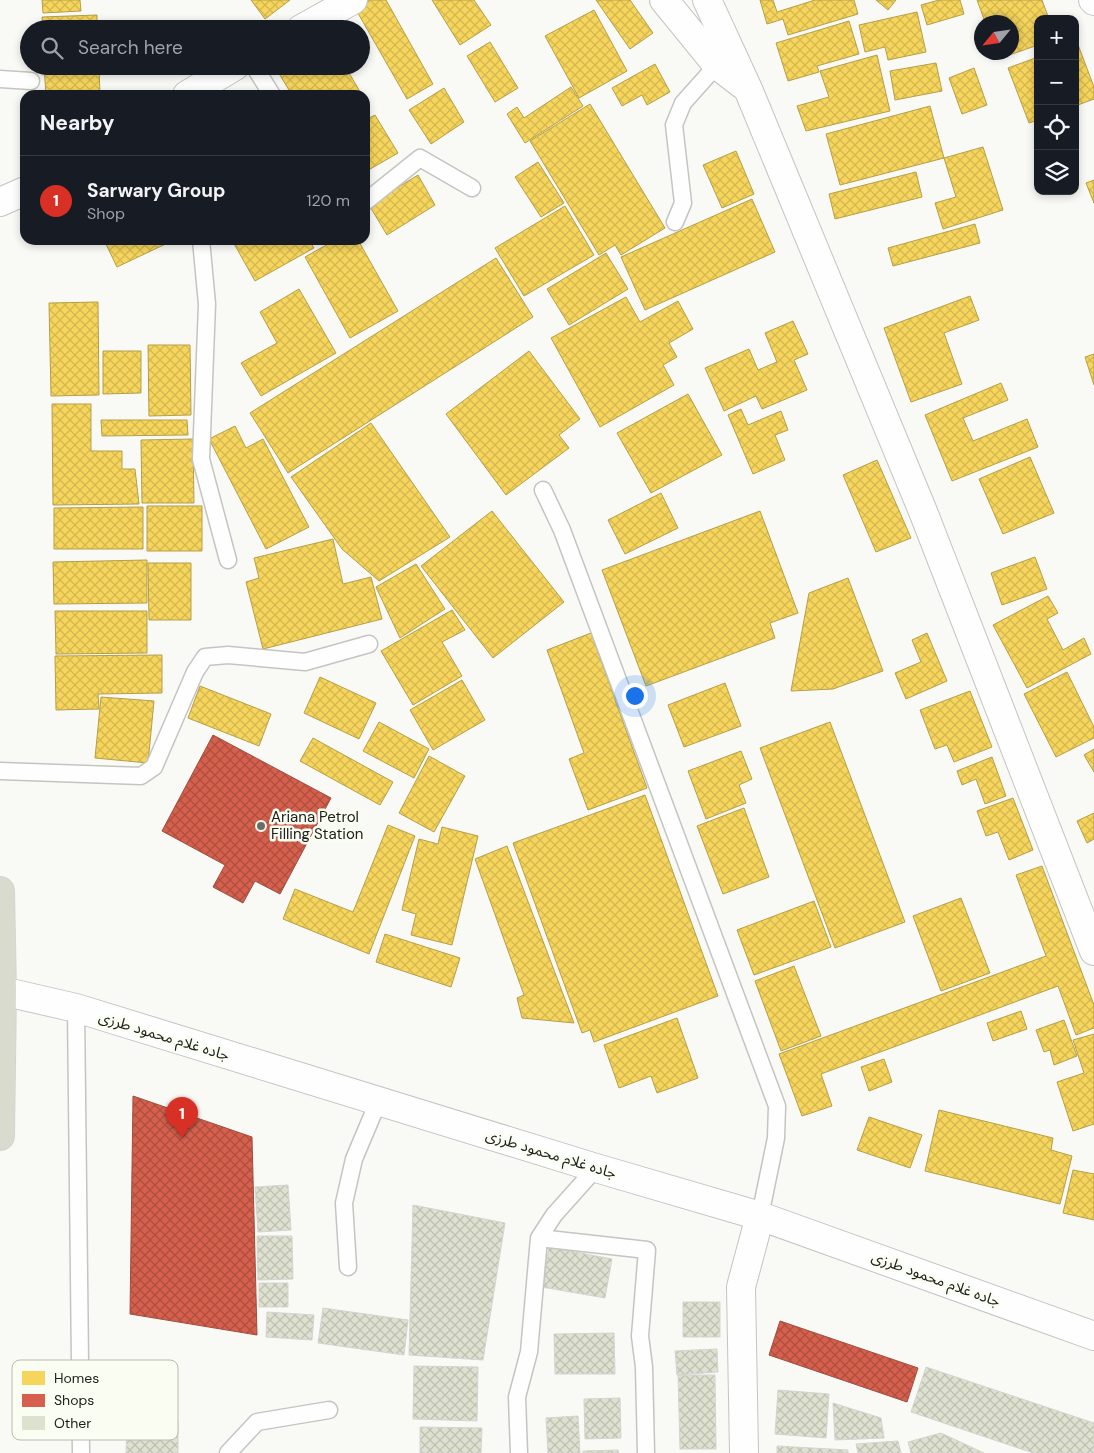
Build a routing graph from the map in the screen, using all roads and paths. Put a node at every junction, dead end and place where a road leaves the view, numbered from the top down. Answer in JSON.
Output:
{"nodes":[{"id":1,"x":353,"y":0,"type":"edge"},
{"id":2,"x":664,"y":0,"type":"edge"},
{"id":3,"x":707,"y":0,"type":"edge"},
{"id":4,"x":317,"y":20,"type":"edge"},
{"id":5,"x":718,"y":65,"type":"junction"},
{"id":6,"x":220,"y":75,"type":"edge"},
{"id":7,"x":260,"y":75,"type":"edge"},
{"id":8,"x":0,"y":79,"type":"edge"},
{"id":9,"x":31,"y":81,"type":"dead end"},
{"id":10,"x":748,"y":89,"type":"junction"},
{"id":11,"x":195,"y":90,"type":"edge"},
{"id":12,"x":269,"y":90,"type":"edge"},
{"id":13,"x":472,"y":188,"type":"dead end"},
{"id":14,"x":20,"y":193,"type":"edge"},
{"id":15,"x":370,"y":198,"type":"edge"},
{"id":16,"x":0,"y":202,"type":"edge"},
{"id":17,"x":676,"y":222,"type":"dead end"},
{"id":18,"x":201,"y":245,"type":"edge"},
{"id":19,"x":543,"y":490,"type":"dead end"},
{"id":20,"x":228,"y":560,"type":"dead end"},
{"id":21,"x":369,"y":644,"type":"dead end"},
{"id":22,"x":0,"y":771,"type":"edge"},
{"id":23,"x":0,"y":892,"type":"edge"},
{"id":24,"x":1094,"y":951,"type":"edge"},
{"id":25,"x":2,"y":991,"type":"junction"},
{"id":26,"x":76,"y":1008,"type":"junction"},
{"id":27,"x":378,"y":1102,"type":"junction"},
{"id":28,"x":0,"y":1136,"type":"edge"},
{"id":29,"x":596,"y":1168,"type":"junction"},
{"id":30,"x":760,"y":1216,"type":"junction"},
{"id":31,"x":539,"y":1238,"type":"junction"},
{"id":32,"x":348,"y":1267,"type":"dead end"},
{"id":33,"x":1094,"y":1336,"type":"edge"},
{"id":34,"x":80,"y":1360,"type":"edge"},
{"id":35,"x":329,"y":1410,"type":"dead end"},
{"id":36,"x":81,"y":1440,"type":"edge"},
{"id":37,"x":81,"y":1453,"type":"edge"},
{"id":38,"x":228,"y":1453,"type":"edge"},
{"id":39,"x":519,"y":1453,"type":"edge"},
{"id":40,"x":646,"y":1453,"type":"edge"},
{"id":41,"x":744,"y":1453,"type":"edge"}],
"edges":[{"from":1,"to":4,"type":"street"},
{"from":2,"to":5,"type":"street"},
{"from":3,"to":10,"type":"street"},
{"from":5,"to":10,"type":"street"},
{"from":5,"to":17,"type":"lane"},
{"from":6,"to":11,"type":"street"},
{"from":7,"to":12,"type":"lane"},
{"from":8,"to":9,"type":"lane"},
{"from":10,"to":24,"type":"street"},
{"from":13,"to":15,"type":"lane"},
{"from":14,"to":16,"type":"street"},
{"from":18,"to":20,"type":"lane"},
{"from":19,"to":30,"type":"lane"},
{"from":21,"to":22,"type":"lane"},
{"from":23,"to":25,"type":"highway"},
{"from":25,"to":26,"type":"street","name":"جاده غلام‌ محمود طرزی"},
{"from":25,"to":28,"type":"highway"},
{"from":26,"to":27,"type":"street","name":"جاده غلام‌ محمود طرزی"},
{"from":26,"to":34,"type":"lane"},
{"from":27,"to":29,"type":"street","name":"جاده غلام‌ محمود طرزی"},
{"from":27,"to":32,"type":"lane"},
{"from":29,"to":30,"type":"street","name":"جاده غلام‌ محمود طرزی"},
{"from":29,"to":31,"type":"lane"},
{"from":30,"to":33,"type":"street","name":"جاده غلام‌ محمود طرزی"},
{"from":30,"to":41,"type":"street"},
{"from":31,"to":39,"type":"lane"},
{"from":31,"to":40,"type":"lane"},
{"from":35,"to":38,"type":"lane"},
{"from":36,"to":37,"type":"lane"}]}
